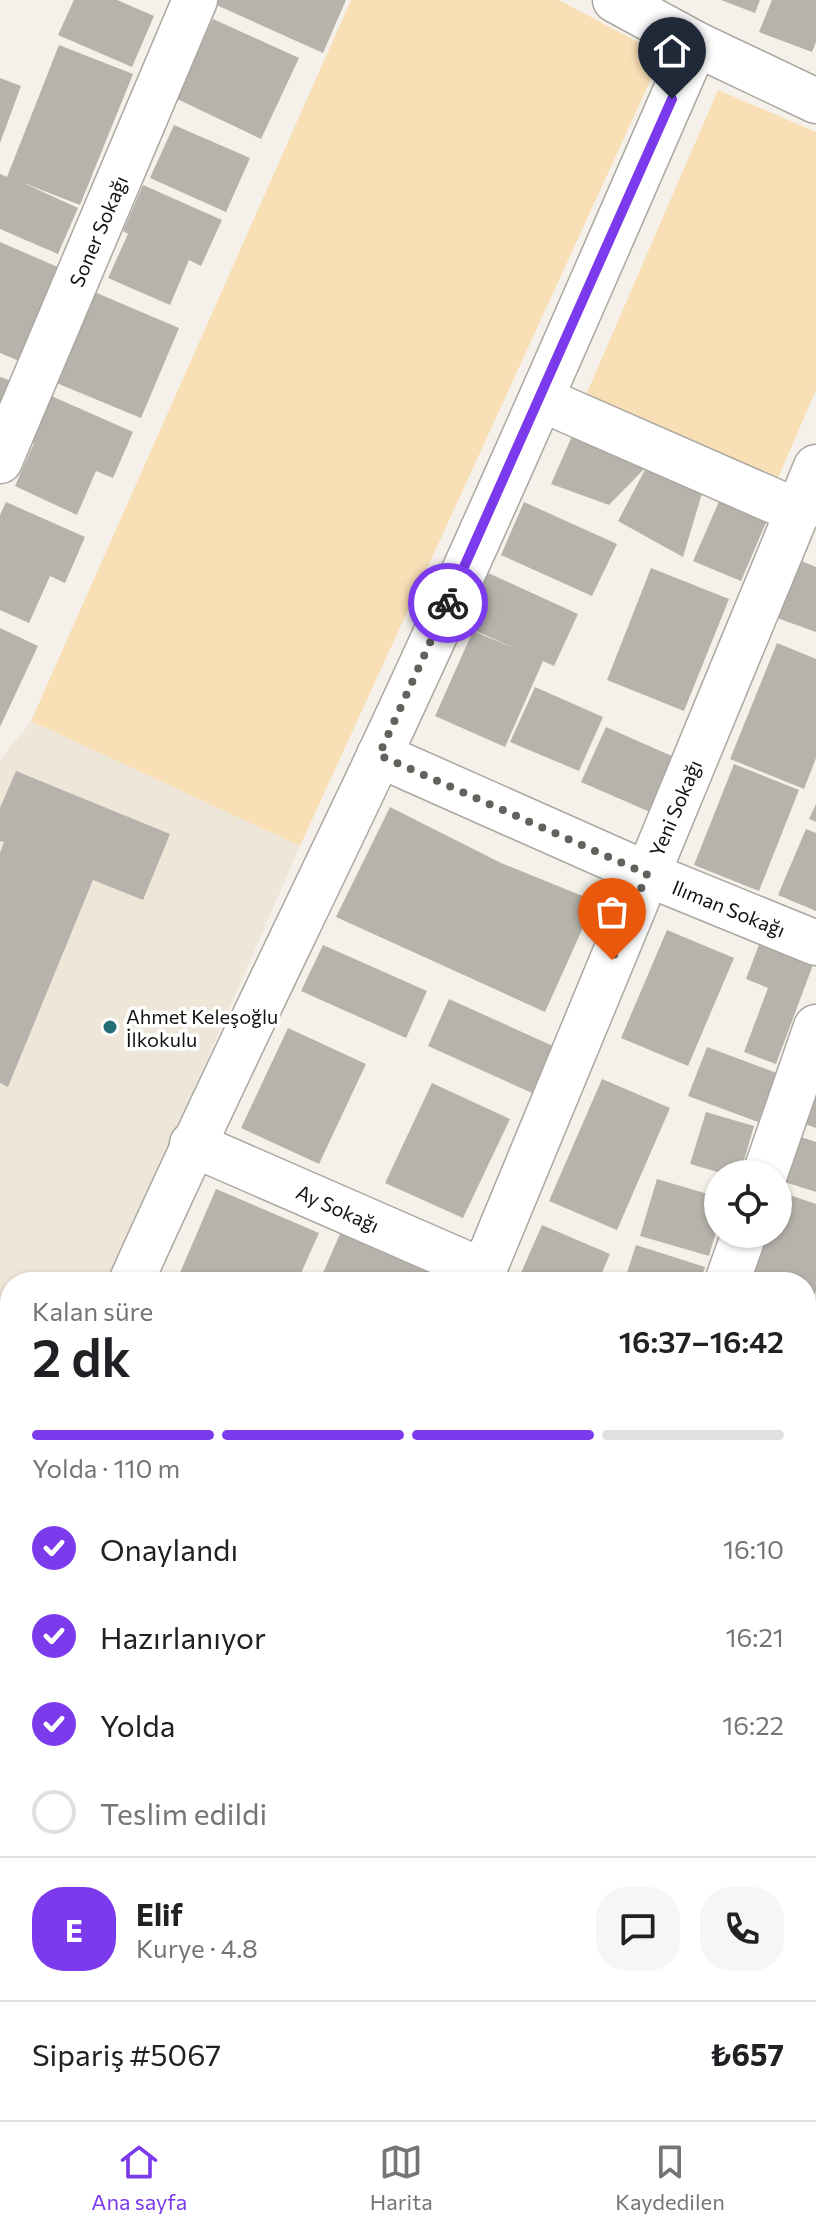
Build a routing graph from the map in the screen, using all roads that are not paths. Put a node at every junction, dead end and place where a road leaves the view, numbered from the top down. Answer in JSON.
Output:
{"nodes":[{"id":1,"x":195,"y":0,"type":"edge"},
{"id":2,"x":615,"y":0,"type":"edge"},
{"id":3,"x":696,"y":44,"type":"junction"},
{"id":4,"x":816,"y":101,"type":"edge"},
{"id":5,"x":541,"y":399,"type":"junction"},
{"id":6,"x":0,"y":461,"type":"edge"},
{"id":7,"x":816,"y":467,"type":"edge"},
{"id":8,"x":799,"y":512,"type":"junction"},
{"id":9,"x":379,"y":755,"type":"junction"},
{"id":10,"x":647,"y":874,"type":"junction"},
{"id":11,"x":816,"y":943,"type":"edge"},
{"id":12,"x":816,"y":1027,"type":"edge"},
{"id":13,"x":192,"y":1144,"type":"junction"},
{"id":14,"x":770,"y":1160,"type":"edge"},
{"id":15,"x":739,"y":1248,"type":"edge"},
{"id":16,"x":135,"y":1272,"type":"edge"},
{"id":17,"x":470,"y":1272,"type":"edge"},
{"id":18,"x":483,"y":1272,"type":"edge"},
{"id":19,"x":731,"y":1272,"type":"edge"}],
"edges":[{"from":1,"to":6,"type":"street","name":"Soner Sokağı"},
{"from":2,"to":3,"type":"street"},
{"from":3,"to":4,"type":"street"},
{"from":3,"to":5,"type":"street"},
{"from":5,"to":8,"type":"street"},
{"from":5,"to":9,"type":"street"},
{"from":7,"to":8,"type":"street","name":"Yeni Sokağı"},
{"from":8,"to":10,"type":"street","name":"Yeni Sokağı"},
{"from":9,"to":10,"type":"street","name":"Ilıman Sokağı"},
{"from":9,"to":13,"type":"street"},
{"from":10,"to":11,"type":"street","name":"Ilıman Sokağı"},
{"from":10,"to":18,"type":"street","name":"Yeni Sokağı"},
{"from":12,"to":14,"type":"street"},
{"from":13,"to":16,"type":"street"},
{"from":13,"to":17,"type":"street","name":"Ay Sokağı"},
{"from":15,"to":19,"type":"street"}]}
